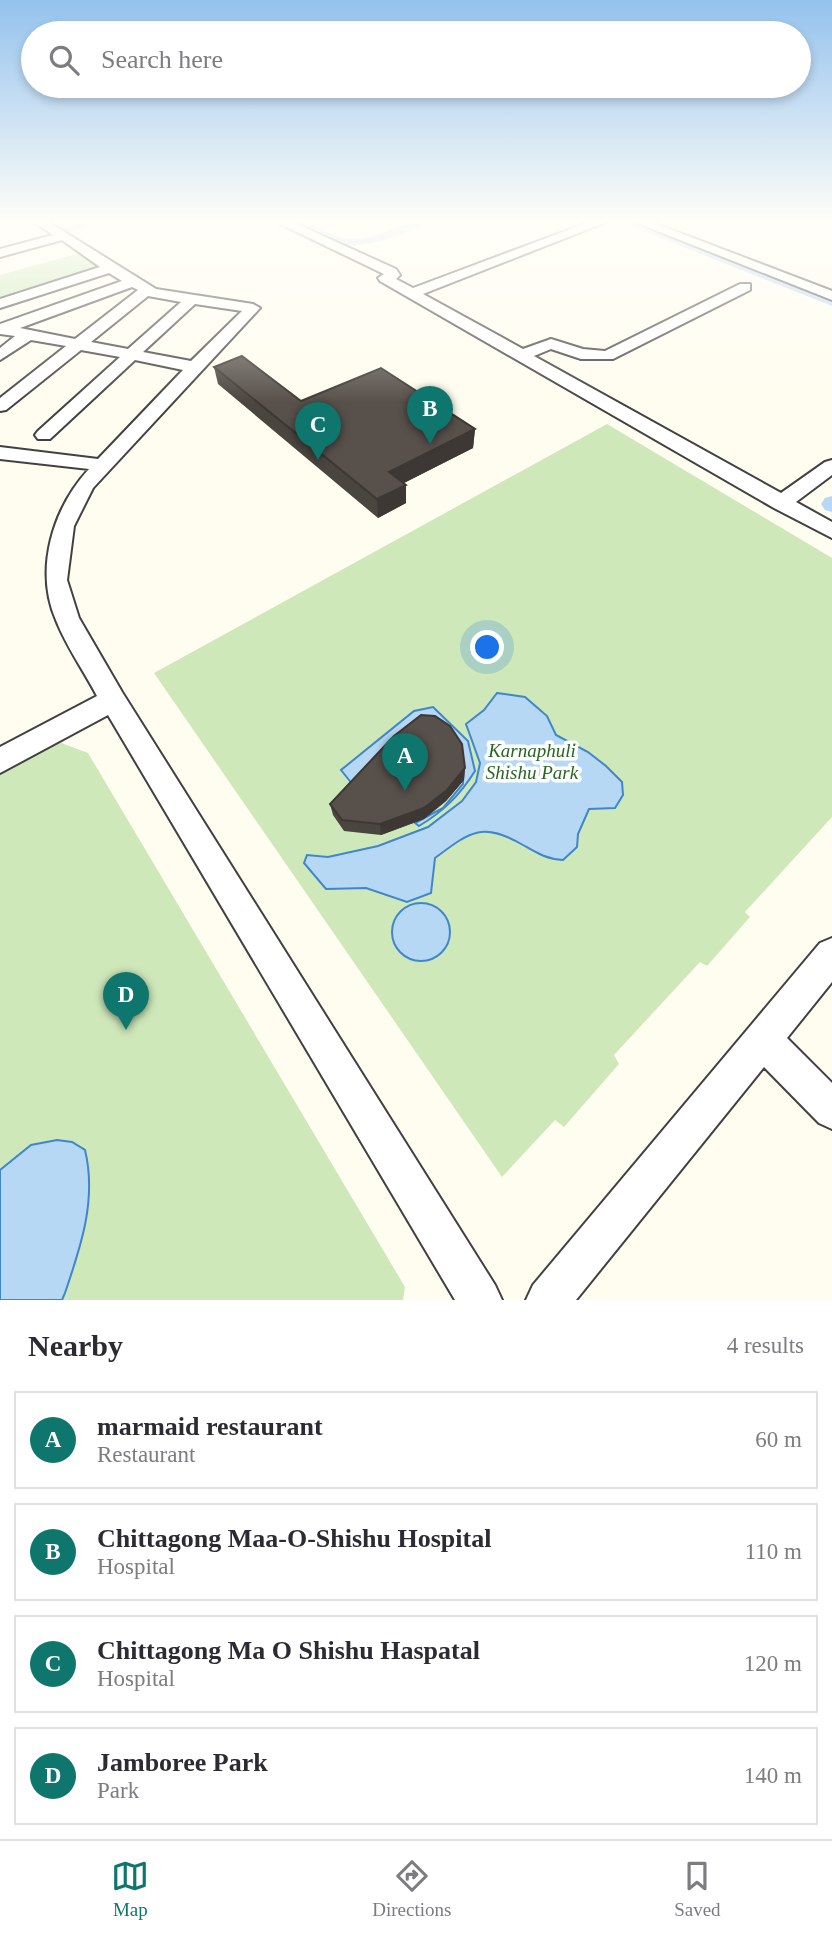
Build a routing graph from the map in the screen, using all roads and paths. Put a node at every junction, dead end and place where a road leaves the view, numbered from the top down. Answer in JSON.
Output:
{"nodes":[{"id":1,"x":68,"y":282,"type":"edge"},
{"id":2,"x":132,"y":282,"type":"edge"},
{"id":3,"x":392,"y":282,"type":"edge"},
{"id":4,"x":443,"y":282,"type":"edge"},
{"id":5,"x":795,"y":282,"type":"edge"},
{"id":6,"x":139,"y":286,"type":"junction"},
{"id":7,"x":745,"y":287,"type":"dead end"},
{"id":8,"x":413,"y":293,"type":"junction"},
{"id":9,"x":832,"y":296,"type":"edge"},
{"id":10,"x":192,"y":299,"type":"junction"},
{"id":11,"x":0,"y":304,"type":"edge"},
{"id":12,"x":0,"y":330,"type":"edge"},
{"id":13,"x":27,"y":335,"type":"junction"},
{"id":14,"x":76,"y":345,"type":"junction"},
{"id":15,"x":0,"y":355,"type":"edge"},
{"id":16,"x":131,"y":355,"type":"junction"},
{"id":17,"x":522,"y":355,"type":"junction"},
{"id":18,"x":195,"y":367,"type":"junction"},
{"id":19,"x":0,"y":406,"type":"edge"},
{"id":20,"x":44,"y":435,"type":"dead end"},
{"id":21,"x":0,"y":453,"type":"edge"},
{"id":22,"x":103,"y":465,"type":"junction"},
{"id":23,"x":832,"y":466,"type":"edge"},
{"id":24,"x":781,"y":503,"type":"junction"},
{"id":25,"x":832,"y":531,"type":"edge"},
{"id":26,"x":113,"y":700,"type":"junction"},
{"id":27,"x":0,"y":761,"type":"edge"},
{"id":28,"x":832,"y":956,"type":"edge"},
{"id":29,"x":764,"y":1041,"type":"junction"},
{"id":30,"x":832,"y":1110,"type":"edge"},
{"id":31,"x":480,"y":1300,"type":"edge"},
{"id":32,"x":548,"y":1300,"type":"edge"}],
"edges":[{"from":1,"to":11,"type":"street"},
{"from":2,"to":6,"type":"street"},
{"from":3,"to":8,"type":"street"},
{"from":4,"to":8,"type":"street"},
{"from":5,"to":9,"type":"street"},
{"from":6,"to":10,"type":"street"},
{"from":6,"to":12,"type":"street"},
{"from":6,"to":14,"type":"street"},
{"from":7,"to":17,"type":"street"},
{"from":8,"to":17,"type":"street"},
{"from":10,"to":16,"type":"street"},
{"from":10,"to":18,"type":"street"},
{"from":12,"to":13,"type":"street"},
{"from":13,"to":14,"type":"street"},
{"from":13,"to":15,"type":"street"},
{"from":14,"to":16,"type":"street"},
{"from":14,"to":19,"type":"street"},
{"from":16,"to":18,"type":"street"},
{"from":16,"to":20,"type":"street"},
{"from":17,"to":24,"type":"street"},
{"from":18,"to":22,"type":"street"},
{"from":21,"to":22,"type":"street"},
{"from":22,"to":26,"type":"street"},
{"from":23,"to":24,"type":"street"},
{"from":24,"to":25,"type":"street"},
{"from":26,"to":27,"type":"street"},
{"from":26,"to":31,"type":"street"},
{"from":28,"to":29,"type":"street"},
{"from":29,"to":30,"type":"street"},
{"from":29,"to":32,"type":"street"}]}
